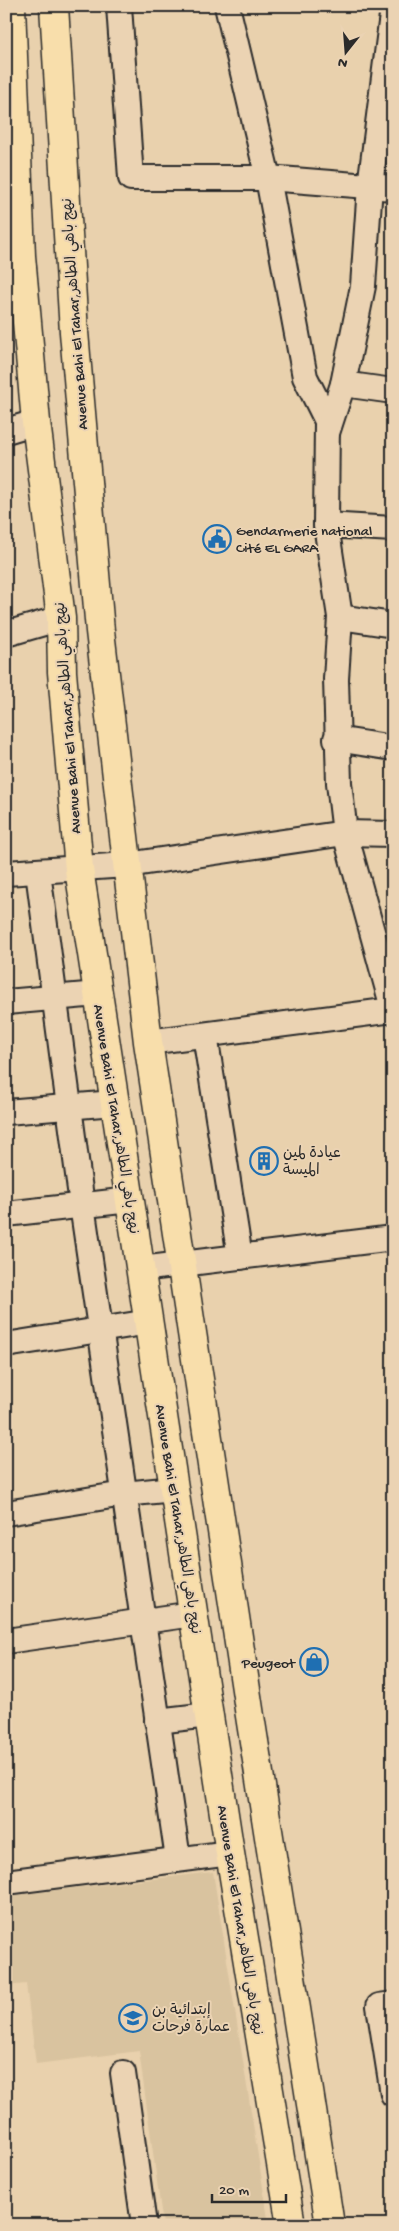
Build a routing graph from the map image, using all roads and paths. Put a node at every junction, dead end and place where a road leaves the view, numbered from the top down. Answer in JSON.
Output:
{"nodes":[{"id":1,"x":11,"y":6,"type":"edge"},
{"id":2,"x":54,"y":6,"type":"edge"},
{"id":3,"x":119,"y":6,"type":"edge"},
{"id":4,"x":228,"y":6,"type":"edge"},
{"id":5,"x":393,"y":7,"type":"edge"},
{"id":6,"x":10,"y":61,"type":"edge"},
{"id":7,"x":268,"y":178,"type":"junction"},
{"id":8,"x":381,"y":187,"type":"edge"},
{"id":9,"x":13,"y":256,"type":"edge"},
{"id":10,"x":343,"y":384,"type":"junction"},
{"id":11,"x":393,"y":391,"type":"edge"},
{"id":12,"x":36,"y":422,"type":"junction"},
{"id":13,"x":6,"y":430,"type":"edge"},
{"id":14,"x":326,"y":437,"type":"junction"},
{"id":15,"x":326,"y":525,"type":"junction"},
{"id":16,"x":393,"y":529,"type":"edge"},
{"id":17,"x":340,"y":617,"type":"junction"},
{"id":18,"x":61,"y":618,"type":"junction"},
{"id":19,"x":393,"y":624,"type":"edge"},
{"id":20,"x":6,"y":634,"type":"edge"},
{"id":21,"x":336,"y":739,"type":"junction"},
{"id":22,"x":393,"y":748,"type":"edge"},
{"id":23,"x":345,"y":832,"type":"junction"},
{"id":24,"x":393,"y":834,"type":"edge"},
{"id":25,"x":127,"y":865,"type":"junction"},
{"id":26,"x":79,"y":870,"type":"junction"},
{"id":27,"x":38,"y":872,"type":"junction"},
{"id":28,"x":6,"y":873,"type":"edge"},
{"id":29,"x":98,"y":994,"type":"junction"},
{"id":30,"x":54,"y":998,"type":"junction"},
{"id":31,"x":6,"y":1002,"type":"edge"},
{"id":32,"x":393,"y":1009,"type":"edge"},
{"id":33,"x":205,"y":1034,"type":"junction"},
{"id":34,"x":148,"y":1042,"type":"junction"},
{"id":35,"x":114,"y":1103,"type":"junction"},
{"id":36,"x":68,"y":1106,"type":"junction"},
{"id":37,"x":6,"y":1112,"type":"edge"},
{"id":38,"x":130,"y":1200,"type":"junction"},
{"id":39,"x":82,"y":1205,"type":"junction"},
{"id":40,"x":6,"y":1214,"type":"edge"},
{"id":41,"x":393,"y":1238,"type":"edge"},
{"id":42,"x":240,"y":1257,"type":"junction"},
{"id":43,"x":183,"y":1265,"type":"junction"},
{"id":44,"x":141,"y":1269,"type":"junction"},
{"id":45,"x":149,"y":1322,"type":"junction"},
{"id":46,"x":100,"y":1330,"type":"junction"},
{"id":47,"x":6,"y":1345,"type":"edge"},
{"id":48,"x":174,"y":1489,"type":"junction"},
{"id":49,"x":124,"y":1494,"type":"junction"},
{"id":50,"x":6,"y":1513,"type":"edge"},
{"id":51,"x":193,"y":1614,"type":"junction"},
{"id":52,"x":142,"y":1620,"type":"junction"},
{"id":53,"x":6,"y":1641,"type":"edge"},
{"id":54,"x":209,"y":1715,"type":"junction"},
{"id":55,"x":157,"y":1721,"type":"junction"},
{"id":56,"x":230,"y":1853,"type":"junction"},
{"id":57,"x":178,"y":1860,"type":"junction"},
{"id":58,"x":6,"y":1882,"type":"edge"},
{"id":59,"x":393,"y":2004,"type":"edge"},
{"id":60,"x":123,"y":2073,"type":"dead end"},
{"id":61,"x":393,"y":2094,"type":"edge"},
{"id":62,"x":144,"y":2225,"type":"edge"},
{"id":63,"x":291,"y":2225,"type":"edge"},
{"id":64,"x":330,"y":2225,"type":"edge"}],
"edges":[{"from":1,"to":6,"type":"main road","name":"Avenue Bahi El Tahar,نهج باهي الطاهر"},
{"from":2,"to":25,"type":"main road","name":"Avenue Bahi El Tahar,نهج باهي الطاهر"},
{"from":3,"to":7,"type":"street"},
{"from":4,"to":7,"type":"street"},
{"from":5,"to":8,"type":"street"},
{"from":6,"to":9,"type":"main road","name":"Avenue Bahi El Tahar,نهج باهي الطاهر"},
{"from":7,"to":8,"type":"street"},
{"from":7,"to":14,"type":"street"},
{"from":8,"to":10,"type":"street"},
{"from":9,"to":12,"type":"main road","name":"Avenue Bahi El Tahar,نهج باهي الطاهر"},
{"from":10,"to":11,"type":"street"},
{"from":10,"to":14,"type":"street"},
{"from":12,"to":13,"type":"street"},
{"from":12,"to":18,"type":"main road","name":"Avenue Bahi El Tahar,نهج باهي الطاهر"},
{"from":14,"to":15,"type":"street"},
{"from":15,"to":16,"type":"street"},
{"from":15,"to":17,"type":"street"},
{"from":17,"to":19,"type":"street"},
{"from":17,"to":21,"type":"street"},
{"from":18,"to":20,"type":"street"},
{"from":18,"to":26,"type":"main road","name":"Avenue Bahi El Tahar,نهج باهي الطاهر"},
{"from":21,"to":22,"type":"street"},
{"from":21,"to":23,"type":"street"},
{"from":23,"to":24,"type":"street"},
{"from":23,"to":25,"type":"street"},
{"from":23,"to":32,"type":"street"},
{"from":25,"to":26,"type":"street"},
{"from":25,"to":34,"type":"main road","name":"Avenue Bahi El Tahar,نهج باهي الطاهر"},
{"from":26,"to":27,"type":"street"},
{"from":26,"to":29,"type":"main road","name":"Avenue Bahi El Tahar,نهج باهي الطاهر"},
{"from":27,"to":28,"type":"street"},
{"from":27,"to":30,"type":"street"},
{"from":29,"to":30,"type":"street"},
{"from":29,"to":35,"type":"main road","name":"Avenue Bahi El Tahar,نهج باهي الطاهر"},
{"from":30,"to":31,"type":"street"},
{"from":30,"to":36,"type":"street"},
{"from":32,"to":33,"type":"street"},
{"from":33,"to":34,"type":"street"},
{"from":33,"to":42,"type":"street"},
{"from":34,"to":43,"type":"main road","name":"Avenue Bahi El Tahar,نهج باهي الطاهر"},
{"from":35,"to":36,"type":"street"},
{"from":35,"to":38,"type":"main road","name":"Avenue Bahi El Tahar,نهج باهي الطاهر"},
{"from":36,"to":37,"type":"street"},
{"from":36,"to":39,"type":"street"},
{"from":38,"to":39,"type":"street"},
{"from":38,"to":44,"type":"main road","name":"Avenue Bahi El Tahar,نهج باهي الطاهر"},
{"from":39,"to":40,"type":"street"},
{"from":39,"to":46,"type":"street"},
{"from":41,"to":42,"type":"street"},
{"from":42,"to":43,"type":"street"},
{"from":43,"to":44,"type":"street"},
{"from":43,"to":64,"type":"main road","name":"Avenue Bahi El Tahar,نهج باهي الطاهر"},
{"from":44,"to":45,"type":"main road","name":"Avenue Bahi El Tahar,نهج باهي الطاهر"},
{"from":45,"to":46,"type":"street"},
{"from":45,"to":48,"type":"main road","name":"Avenue Bahi El Tahar,نهج باهي الطاهر"},
{"from":46,"to":47,"type":"street"},
{"from":46,"to":49,"type":"street"},
{"from":48,"to":49,"type":"street"},
{"from":48,"to":51,"type":"main road","name":"Avenue Bahi El Tahar,نهج باهي الطاهر"},
{"from":49,"to":50,"type":"street"},
{"from":49,"to":52,"type":"street"},
{"from":51,"to":52,"type":"street"},
{"from":51,"to":54,"type":"main road","name":"Avenue Bahi El Tahar,نهج باهي الطاهر"},
{"from":52,"to":53,"type":"street"},
{"from":52,"to":55,"type":"street"},
{"from":54,"to":55,"type":"street"},
{"from":54,"to":56,"type":"main road","name":"Avenue Bahi El Tahar,نهج باهي الطاهر"},
{"from":55,"to":57,"type":"street"},
{"from":56,"to":57,"type":"street"},
{"from":56,"to":63,"type":"main road","name":"Avenue Bahi El Tahar,نهج باهي الطاهر"},
{"from":57,"to":58,"type":"street"},
{"from":59,"to":61,"type":"street"},
{"from":60,"to":62,"type":"street"}]}
